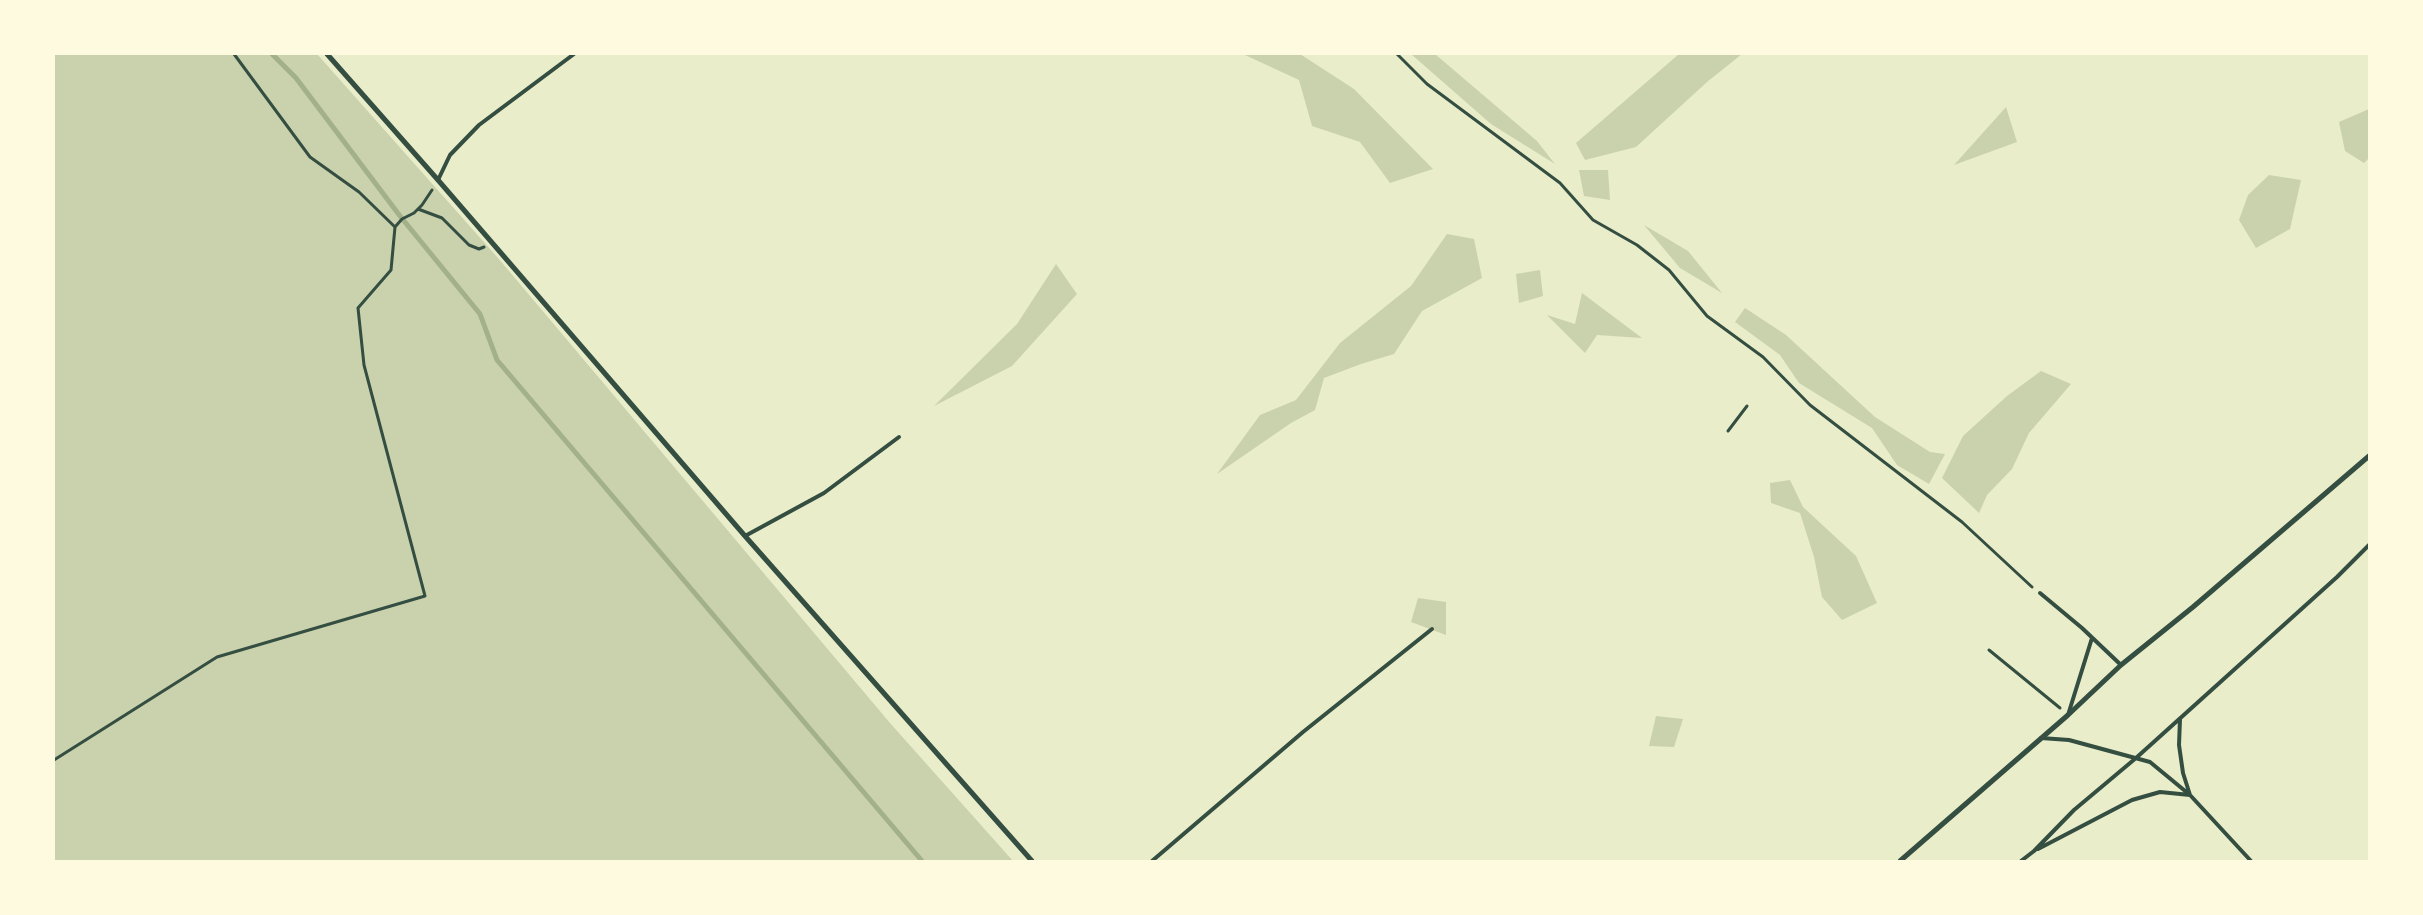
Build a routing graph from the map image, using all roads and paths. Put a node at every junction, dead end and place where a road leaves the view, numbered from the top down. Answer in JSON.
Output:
{"nodes":[{"id":1,"x":234,"y":54,"type":"edge"},
{"id":2,"x":327,"y":54,"type":"edge"},
{"id":3,"x":574,"y":54,"type":"edge"},
{"id":4,"x":1397,"y":54,"type":"edge"},
{"id":5,"x":438,"y":180,"type":"junction"},
{"id":6,"x":418,"y":209,"type":"junction"},
{"id":7,"x":395,"y":227,"type":"junction"},
{"id":8,"x":492,"y":242,"type":"junction"},
{"id":9,"x":1747,"y":406,"type":"dead end"},
{"id":10,"x":1728,"y":431,"type":"dead end"},
{"id":11,"x":899,"y":437,"type":"dead end"},
{"id":12,"x":2369,"y":456,"type":"edge"},
{"id":13,"x":745,"y":536,"type":"junction"},
{"id":14,"x":2369,"y":545,"type":"edge"},
{"id":15,"x":2040,"y":593,"type":"joint"},
{"id":16,"x":1432,"y":629,"type":"dead end"},
{"id":17,"x":2092,"y":638,"type":"junction"},
{"id":18,"x":1989,"y":650,"type":"dead end"},
{"id":19,"x":2121,"y":665,"type":"junction"},
{"id":20,"x":2068,"y":715,"type":"junction"},
{"id":21,"x":2180,"y":718,"type":"junction"},
{"id":22,"x":2041,"y":738,"type":"junction"},
{"id":23,"x":2136,"y":758,"type":"junction"},
{"id":24,"x":54,"y":760,"type":"edge"},
{"id":25,"x":2190,"y":795,"type":"junction"},
{"id":26,"x":2034,"y":851,"type":"junction"},
{"id":27,"x":1032,"y":861,"type":"edge"},
{"id":28,"x":1152,"y":861,"type":"edge"},
{"id":29,"x":1900,"y":861,"type":"edge"},
{"id":30,"x":2021,"y":861,"type":"edge"},
{"id":31,"x":2251,"y":861,"type":"edge"}],
"edges":[{"from":1,"to":7,"type":"path"},
{"from":2,"to":5,"type":"street"},
{"from":3,"to":5,"type":"lane"},
{"from":4,"to":15,"type":"path"},
{"from":5,"to":6,"type":"path"},
{"from":5,"to":8,"type":"street"},
{"from":6,"to":7,"type":"path"},
{"from":6,"to":8,"type":"path"},
{"from":7,"to":24,"type":"path"},
{"from":8,"to":13,"type":"street"},
{"from":9,"to":10,"type":"path"},
{"from":11,"to":13,"type":"lane"},
{"from":12,"to":19,"type":"street"},
{"from":13,"to":27,"type":"street"},
{"from":14,"to":21,"type":"lane"},
{"from":15,"to":17,"type":"lane"},
{"from":16,"to":28,"type":"lane"},
{"from":17,"to":19,"type":"lane"},
{"from":17,"to":20,"type":"lane"},
{"from":18,"to":20,"type":"path"},
{"from":19,"to":20,"type":"street"},
{"from":20,"to":22,"type":"street"},
{"from":21,"to":23,"type":"lane"},
{"from":21,"to":25,"type":"lane"},
{"from":22,"to":23,"type":"lane"},
{"from":22,"to":29,"type":"street"},
{"from":23,"to":25,"type":"lane"},
{"from":23,"to":26,"type":"lane"},
{"from":25,"to":26,"type":"lane"},
{"from":25,"to":31,"type":"lane"},
{"from":26,"to":30,"type":"lane"}]}
